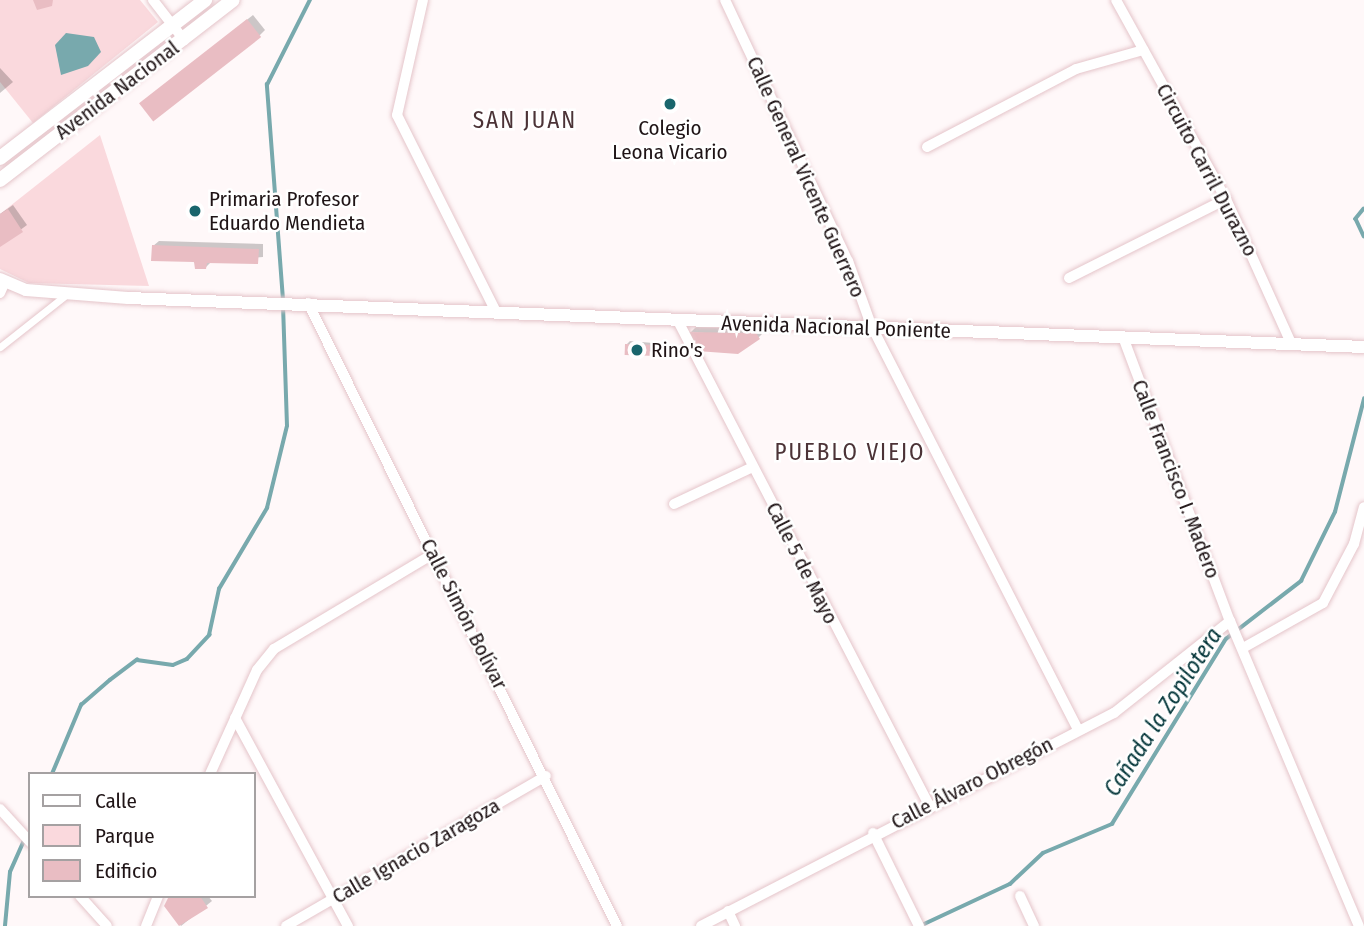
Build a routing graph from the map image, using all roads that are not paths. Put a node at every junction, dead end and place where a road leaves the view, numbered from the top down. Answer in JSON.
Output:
{"nodes":[{"id":1,"x":153,"y":0,"type":"edge"},
{"id":2,"x":205,"y":0,"type":"edge"},
{"id":3,"x":233,"y":0,"type":"edge"},
{"id":4,"x":422,"y":0,"type":"edge"},
{"id":5,"x":725,"y":0,"type":"edge"},
{"id":6,"x":1116,"y":0,"type":"edge"},
{"id":7,"x":173,"y":25,"type":"junction"},
{"id":8,"x":184,"y":40,"type":"junction"},
{"id":9,"x":1143,"y":50,"type":"junction"},
{"id":10,"x":927,"y":146,"type":"dead end"},
{"id":11,"x":0,"y":158,"type":"edge"},
{"id":12,"x":0,"y":180,"type":"edge"},
{"id":13,"x":1226,"y":199,"type":"junction"},
{"id":14,"x":1069,"y":278,"type":"dead end"},
{"id":15,"x":2,"y":285,"type":"edge"},
{"id":16,"x":67,"y":294,"type":"junction"},
{"id":17,"x":308,"y":303,"type":"junction"},
{"id":18,"x":496,"y":312,"type":"junction"},
{"id":19,"x":678,"y":321,"type":"junction"},
{"id":20,"x":871,"y":326,"type":"junction"},
{"id":21,"x":1123,"y":337,"type":"junction"},
{"id":22,"x":1291,"y":343,"type":"junction"},
{"id":23,"x":0,"y":346,"type":"edge"},
{"id":24,"x":1363,"y":347,"type":"edge"},
{"id":25,"x":753,"y":467,"type":"junction"},
{"id":26,"x":674,"y":504,"type":"dead end"},
{"id":27,"x":1364,"y":507,"type":"edge"},
{"id":28,"x":433,"y":554,"type":"junction"},
{"id":29,"x":1230,"y":621,"type":"junction"},
{"id":30,"x":1242,"y":648,"type":"junction"},
{"id":31,"x":236,"y":718,"type":"junction"},
{"id":32,"x":1078,"y":729,"type":"junction"},
{"id":33,"x":210,"y":772,"type":"edge"},
{"id":34,"x":546,"y":776,"type":"junction"},
{"id":35,"x":929,"y":805,"type":"junction"},
{"id":36,"x":0,"y":809,"type":"edge"},
{"id":37,"x":873,"y":833,"type":"junction"},
{"id":38,"x":28,"y":840,"type":"edge"},
{"id":39,"x":1020,"y":896,"type":"dead end"},
{"id":40,"x":82,"y":898,"type":"edge"},
{"id":41,"x":157,"y":898,"type":"edge"},
{"id":42,"x":335,"y":900,"type":"junction"},
{"id":43,"x":729,"y":911,"type":"junction"},
{"id":44,"x":917,"y":922,"type":"edge"},
{"id":45,"x":107,"y":926,"type":"edge"},
{"id":46,"x":146,"y":926,"type":"edge"},
{"id":47,"x":286,"y":926,"type":"edge"},
{"id":48,"x":348,"y":926,"type":"edge"},
{"id":49,"x":617,"y":926,"type":"edge"},
{"id":50,"x":701,"y":926,"type":"edge"},
{"id":51,"x":735,"y":926,"type":"edge"},
{"id":52,"x":1034,"y":926,"type":"edge"},
{"id":53,"x":1359,"y":926,"type":"edge"}],
"edges":[{"from":1,"to":7,"type":"street"},
{"from":2,"to":7,"type":"main road","name":"Avenida Nacional"},
{"from":3,"to":8,"type":"main road","name":"Avenida Nacional"},
{"from":4,"to":18,"type":"street"},
{"from":5,"to":20,"type":"street","name":"Calle General Vicente Guerrero"},
{"from":6,"to":9,"type":"street","name":"Circuito Carril Durazno"},
{"from":7,"to":8,"type":"street"},
{"from":7,"to":11,"type":"main road","name":"Avenida Nacional"},
{"from":8,"to":12,"type":"main road","name":"Avenida Nacional"},
{"from":9,"to":10,"type":"street"},
{"from":9,"to":13,"type":"street","name":"Circuito Carril Durazno"},
{"from":13,"to":14,"type":"street"},
{"from":13,"to":22,"type":"street","name":"Circuito Carril Durazno"},
{"from":15,"to":16,"type":"street"},
{"from":16,"to":17,"type":"street","name":"Avenida Nacional Poniente"},
{"from":16,"to":23,"type":"street"},
{"from":17,"to":18,"type":"street","name":"Avenida Nacional Poniente"},
{"from":17,"to":28,"type":"street","name":"Calle Simón Bolívar"},
{"from":18,"to":19,"type":"street","name":"Avenida Nacional Poniente"},
{"from":19,"to":20,"type":"street","name":"Avenida Nacional Poniente"},
{"from":19,"to":25,"type":"street","name":"Calle 5 de Mayo"},
{"from":20,"to":21,"type":"street","name":"Avenida Nacional Poniente"},
{"from":20,"to":32,"type":"street","name":"Calle General Vicente Guerrero"},
{"from":21,"to":22,"type":"street","name":"Avenida Nacional Poniente"},
{"from":21,"to":29,"type":"street","name":"Calle Francisco I. Madero"},
{"from":22,"to":24,"type":"street","name":"Avenida Nacional Poniente"},
{"from":25,"to":26,"type":"street"},
{"from":25,"to":35,"type":"street","name":"Calle 5 de Mayo"},
{"from":27,"to":30,"type":"street"},
{"from":28,"to":31,"type":"street"},
{"from":28,"to":34,"type":"street","name":"Calle Simón Bolívar"},
{"from":29,"to":30,"type":"street","name":"Calle Francisco I. Madero"},
{"from":29,"to":32,"type":"street","name":"Calle Álvaro Obregón"},
{"from":30,"to":53,"type":"street"},
{"from":31,"to":33,"type":"street"},
{"from":31,"to":42,"type":"street"},
{"from":32,"to":35,"type":"street","name":"Calle Álvaro Obregón"},
{"from":34,"to":42,"type":"street","name":"Calle Ignacio Zaragoza"},
{"from":34,"to":49,"type":"street","name":"Calle Simón Bolívar"},
{"from":35,"to":37,"type":"street","name":"Calle Álvaro Obregón"},
{"from":36,"to":38,"type":"street"},
{"from":37,"to":43,"type":"street","name":"Calle Álvaro Obregón"},
{"from":37,"to":44,"type":"street"},
{"from":39,"to":52,"type":"street"},
{"from":40,"to":45,"type":"street"},
{"from":41,"to":46,"type":"street"},
{"from":42,"to":47,"type":"street","name":"Calle Ignacio Zaragoza"},
{"from":42,"to":48,"type":"street"},
{"from":43,"to":50,"type":"street","name":"Calle Álvaro Obregón"},
{"from":43,"to":51,"type":"street"}]}
